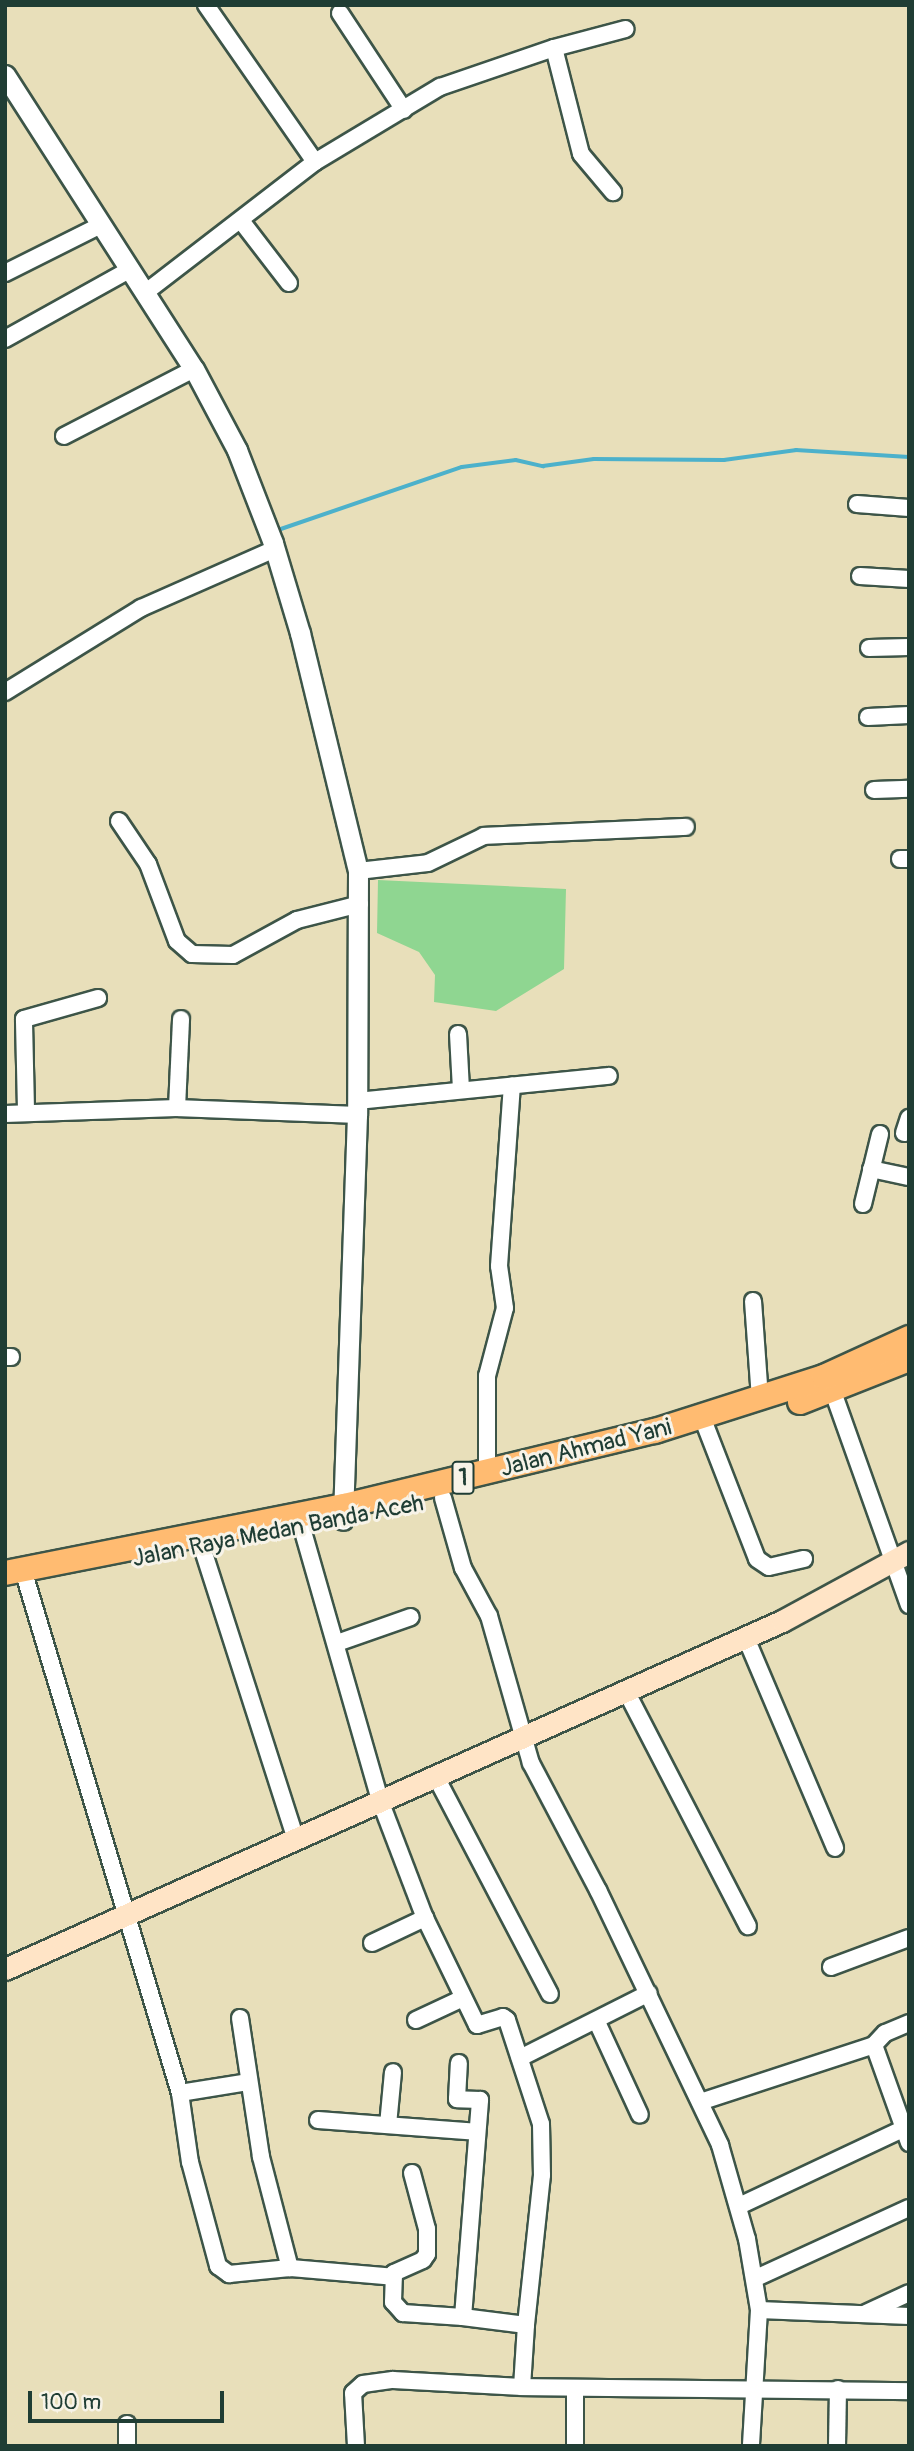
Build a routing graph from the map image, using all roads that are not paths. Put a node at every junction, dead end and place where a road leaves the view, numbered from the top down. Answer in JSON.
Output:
{"nodes":[{"id":1,"x":207,"y":6,"type":"edge"},
{"id":2,"x":340,"y":13,"type":"dead end"},
{"id":3,"x":626,"y":29,"type":"dead end"},
{"id":4,"x":554,"y":48,"type":"junction"},
{"id":5,"x":5,"y":75,"type":"edge"},
{"id":6,"x":404,"y":110,"type":"junction"},
{"id":7,"x":316,"y":162,"type":"junction"},
{"id":8,"x":613,"y":192,"type":"dead end"},
{"id":9,"x":242,"y":222,"type":"junction"},
{"id":10,"x":101,"y":225,"type":"junction"},
{"id":11,"x":131,"y":269,"type":"junction"},
{"id":12,"x":5,"y":273,"type":"edge"},
{"id":13,"x":289,"y":282,"type":"dead end"},
{"id":14,"x":146,"y":292,"type":"junction"},
{"id":15,"x":5,"y":339,"type":"edge"},
{"id":16,"x":194,"y":369,"type":"junction"},
{"id":17,"x":64,"y":436,"type":"dead end"},
{"id":18,"x":857,"y":504,"type":"dead end"},
{"id":19,"x":909,"y":508,"type":"edge"},
{"id":20,"x":272,"y":540,"type":"junction"},
{"id":21,"x":860,"y":576,"type":"dead end"},
{"id":22,"x":909,"y":579,"type":"edge"},
{"id":23,"x":909,"y":647,"type":"edge"},
{"id":24,"x":870,"y":648,"type":"dead end"},
{"id":25,"x":5,"y":692,"type":"edge"},
{"id":26,"x":909,"y":715,"type":"edge"},
{"id":27,"x":868,"y":716,"type":"dead end"},
{"id":28,"x":909,"y":789,"type":"edge"},
{"id":29,"x":874,"y":790,"type":"dead end"},
{"id":30,"x":118,"y":821,"type":"dead end"},
{"id":31,"x":686,"y":827,"type":"dead end"},
{"id":32,"x":358,"y":871,"type":"junction"},
{"id":33,"x":360,"y":904,"type":"junction"},
{"id":34,"x":98,"y":998,"type":"dead end"},
{"id":35,"x":181,"y":1019,"type":"dead end"},
{"id":36,"x":458,"y":1034,"type":"dead end"},
{"id":37,"x":609,"y":1076,"type":"dead end"},
{"id":38,"x":512,"y":1085,"type":"junction"},
{"id":39,"x":461,"y":1090,"type":"junction"},
{"id":40,"x":177,"y":1108,"type":"junction"},
{"id":41,"x":357,"y":1108,"type":"junction"},
{"id":42,"x":26,"y":1110,"type":"junction"},
{"id":43,"x":5,"y":1114,"type":"edge"},
{"id":44,"x":880,"y":1134,"type":"dead end"},
{"id":45,"x":871,"y":1169,"type":"junction"},
{"id":46,"x":909,"y":1177,"type":"edge"},
{"id":47,"x":863,"y":1203,"type":"dead end"},
{"id":48,"x":753,"y":1301,"type":"dead end"},
{"id":49,"x":909,"y":1338,"type":"edge"},
{"id":50,"x":909,"y":1359,"type":"edge"},
{"id":51,"x":833,"y":1392,"type":"junction"},
{"id":52,"x":760,"y":1398,"type":"junction"},
{"id":53,"x":705,"y":1425,"type":"junction"},
{"id":54,"x":487,"y":1473,"type":"junction"},
{"id":55,"x":443,"y":1498,"type":"junction"},
{"id":56,"x":344,"y":1513,"type":"junction"},
{"id":57,"x":302,"y":1528,"type":"junction"},
{"id":58,"x":202,"y":1546,"type":"junction"},
{"id":59,"x":902,"y":1557,"type":"edge"},
{"id":60,"x":804,"y":1559,"type":"dead end"},
{"id":61,"x":12,"y":1579,"type":"edge"},
{"id":62,"x":909,"y":1605,"type":"edge"},
{"id":63,"x":411,"y":1617,"type":"dead end"},
{"id":64,"x":746,"y":1638,"type":"junction"},
{"id":65,"x":337,"y":1643,"type":"junction"},
{"id":66,"x":626,"y":1691,"type":"junction"},
{"id":67,"x":522,"y":1736,"type":"junction"},
{"id":68,"x":436,"y":1777,"type":"junction"},
{"id":69,"x":381,"y":1803,"type":"junction"},
{"id":70,"x":296,"y":1839,"type":"junction"},
{"id":71,"x":835,"y":1848,"type":"dead end"},
{"id":72,"x":128,"y":1913,"type":"junction"},
{"id":73,"x":425,"y":1918,"type":"junction"},
{"id":74,"x":748,"y":1926,"type":"dead end"},
{"id":75,"x":909,"y":1938,"type":"edge"},
{"id":76,"x":372,"y":1943,"type":"dead end"},
{"id":77,"x":831,"y":1967,"type":"dead end"},
{"id":78,"x":5,"y":1969,"type":"edge"},
{"id":79,"x":649,"y":1993,"type":"junction"},
{"id":80,"x":550,"y":1994,"type":"dead end"},
{"id":81,"x":463,"y":1998,"type":"junction"},
{"id":82,"x":240,"y":2018,"type":"dead end"},
{"id":83,"x":416,"y":2020,"type":"dead end"},
{"id":84,"x":597,"y":2022,"type":"junction"},
{"id":85,"x":909,"y":2023,"type":"edge"},
{"id":86,"x":874,"y":2045,"type":"junction"},
{"id":87,"x":520,"y":2058,"type":"junction"},
{"id":88,"x":459,"y":2063,"type":"dead end"},
{"id":89,"x":393,"y":2072,"type":"dead end"},
{"id":90,"x":249,"y":2082,"type":"junction"},
{"id":91,"x":180,"y":2093,"type":"junction"},
{"id":92,"x":700,"y":2102,"type":"junction"},
{"id":93,"x":640,"y":2115,"type":"dead end"},
{"id":94,"x":318,"y":2120,"type":"dead end"},
{"id":95,"x":388,"y":2125,"type":"junction"},
{"id":96,"x":476,"y":2133,"type":"junction"},
{"id":97,"x":907,"y":2133,"type":"edge"},
{"id":98,"x":412,"y":2173,"type":"dead end"},
{"id":99,"x":739,"y":2206,"type":"junction"},
{"id":100,"x":909,"y":2208,"type":"edge"},
{"id":101,"x":290,"y":2268,"type":"junction"},
{"id":102,"x":394,"y":2277,"type":"junction"},
{"id":103,"x":756,"y":2278,"type":"junction"},
{"id":104,"x":909,"y":2293,"type":"edge"},
{"id":105,"x":759,"y":2310,"type":"junction"},
{"id":106,"x":861,"y":2315,"type":"junction"},
{"id":107,"x":909,"y":2316,"type":"edge"},
{"id":108,"x":463,"y":2317,"type":"junction"},
{"id":109,"x":526,"y":2325,"type":"junction"},
{"id":110,"x":522,"y":2388,"type":"junction"},
{"id":111,"x":754,"y":2388,"type":"junction"},
{"id":112,"x":575,"y":2389,"type":"junction"},
{"id":113,"x":838,"y":2389,"type":"junction"},
{"id":114,"x":909,"y":2391,"type":"edge"},
{"id":115,"x":127,"y":2424,"type":"dead end"},
{"id":116,"x":127,"y":2446,"type":"edge"},
{"id":117,"x":356,"y":2446,"type":"edge"},
{"id":118,"x":575,"y":2446,"type":"edge"},
{"id":119,"x":751,"y":2446,"type":"edge"},
{"id":120,"x":837,"y":2446,"type":"edge"}],
"edges":[{"from":1,"to":7,"type":"street"},
{"from":2,"to":6,"type":"street"},
{"from":3,"to":4,"type":"street"},
{"from":4,"to":6,"type":"street"},
{"from":4,"to":8,"type":"street"},
{"from":5,"to":10,"type":"street"},
{"from":6,"to":7,"type":"street"},
{"from":7,"to":9,"type":"street"},
{"from":9,"to":13,"type":"street"},
{"from":9,"to":14,"type":"street"},
{"from":10,"to":11,"type":"street"},
{"from":10,"to":12,"type":"street"},
{"from":11,"to":14,"type":"street"},
{"from":11,"to":15,"type":"street"},
{"from":14,"to":16,"type":"street"},
{"from":16,"to":17,"type":"street"},
{"from":16,"to":20,"type":"street"},
{"from":18,"to":19,"type":"street"},
{"from":20,"to":25,"type":"street"},
{"from":20,"to":32,"type":"street"},
{"from":21,"to":22,"type":"street"},
{"from":23,"to":24,"type":"street"},
{"from":26,"to":27,"type":"street"},
{"from":28,"to":29,"type":"street"},
{"from":30,"to":33,"type":"street"},
{"from":31,"to":32,"type":"street"},
{"from":32,"to":33,"type":"street"},
{"from":33,"to":41,"type":"street"},
{"from":34,"to":42,"type":"street"},
{"from":35,"to":40,"type":"street"},
{"from":36,"to":39,"type":"street"},
{"from":37,"to":38,"type":"street"},
{"from":38,"to":39,"type":"street"},
{"from":38,"to":54,"type":"street"},
{"from":39,"to":41,"type":"street"},
{"from":40,"to":41,"type":"street"},
{"from":40,"to":42,"type":"street"},
{"from":41,"to":56,"type":"street"},
{"from":42,"to":43,"type":"street"},
{"from":44,"to":45,"type":"street"},
{"from":45,"to":46,"type":"street"},
{"from":45,"to":47,"type":"street"},
{"from":48,"to":52,"type":"street"},
{"from":49,"to":52,"type":"main road","name":"Jalan Ahmad Yani","number":"1"},
{"from":50,"to":51,"type":"main road","name":"Jalan Raya Medan Banda Aceh","number":"1"},
{"from":51,"to":53,"type":"main road","name":"Jalan Raya Medan Banda Aceh","number":"1"},
{"from":51,"to":59,"type":"street"},
{"from":52,"to":53,"type":"main road","name":"Jalan Ahmad Yani","number":"1"},
{"from":53,"to":54,"type":"main road","name":"Jalan Ahmad Yani","number":"1"},
{"from":53,"to":55,"type":"main road","name":"Jalan Raya Medan Banda Aceh","number":"1"},
{"from":53,"to":60,"type":"street"},
{"from":54,"to":56,"type":"main road","name":"Jalan Ahmad Yani","number":"1"},
{"from":55,"to":56,"type":"main road","name":"Jalan Raya Medan Banda Aceh","number":"1"},
{"from":55,"to":67,"type":"street"},
{"from":56,"to":57,"type":"main road","name":"Jalan Raya Medan Banda Aceh","number":"1"},
{"from":56,"to":61,"type":"main road","name":"Jalan Ahmad Yani","number":"1"},
{"from":57,"to":58,"type":"main road","name":"Jalan Raya Medan Banda Aceh","number":"1"},
{"from":57,"to":65,"type":"street"},
{"from":58,"to":61,"type":"main road","name":"Jalan Raya Medan Banda Aceh","number":"1"},
{"from":58,"to":70,"type":"street"},
{"from":59,"to":62,"type":"street"},
{"from":59,"to":64,"type":"main road"},
{"from":61,"to":72,"type":"street"},
{"from":63,"to":65,"type":"street"},
{"from":64,"to":66,"type":"main road"},
{"from":64,"to":71,"type":"street"},
{"from":65,"to":69,"type":"street"},
{"from":66,"to":67,"type":"main road"},
{"from":66,"to":74,"type":"street"},
{"from":67,"to":68,"type":"main road"},
{"from":67,"to":79,"type":"street"},
{"from":68,"to":69,"type":"main road"},
{"from":68,"to":80,"type":"street"},
{"from":69,"to":70,"type":"main road"},
{"from":69,"to":73,"type":"street"},
{"from":70,"to":72,"type":"main road"},
{"from":72,"to":78,"type":"main road"},
{"from":72,"to":91,"type":"street"},
{"from":73,"to":76,"type":"street"},
{"from":73,"to":81,"type":"street"},
{"from":75,"to":77,"type":"street"},
{"from":79,"to":84,"type":"street"},
{"from":79,"to":92,"type":"street"},
{"from":81,"to":83,"type":"street"},
{"from":81,"to":87,"type":"street"},
{"from":82,"to":90,"type":"street"},
{"from":84,"to":87,"type":"street"},
{"from":84,"to":93,"type":"street"},
{"from":85,"to":86,"type":"street"},
{"from":86,"to":92,"type":"street"},
{"from":86,"to":97,"type":"street"},
{"from":87,"to":109,"type":"street"},
{"from":88,"to":96,"type":"street"},
{"from":89,"to":95,"type":"street"},
{"from":90,"to":91,"type":"street"},
{"from":90,"to":101,"type":"street"},
{"from":91,"to":101,"type":"street"},
{"from":92,"to":99,"type":"street"},
{"from":94,"to":95,"type":"street"},
{"from":95,"to":96,"type":"street"},
{"from":96,"to":108,"type":"street"},
{"from":97,"to":99,"type":"street"},
{"from":98,"to":102,"type":"street"},
{"from":99,"to":103,"type":"street"},
{"from":100,"to":103,"type":"street"},
{"from":101,"to":102,"type":"street"},
{"from":102,"to":108,"type":"street"},
{"from":103,"to":105,"type":"street"},
{"from":104,"to":106,"type":"street"},
{"from":105,"to":106,"type":"street"},
{"from":105,"to":111,"type":"street"},
{"from":106,"to":107,"type":"street"},
{"from":108,"to":109,"type":"street"},
{"from":109,"to":110,"type":"street"},
{"from":110,"to":112,"type":"street"},
{"from":110,"to":117,"type":"street"},
{"from":111,"to":112,"type":"street"},
{"from":111,"to":113,"type":"street"},
{"from":111,"to":119,"type":"street"},
{"from":112,"to":118,"type":"street"},
{"from":113,"to":114,"type":"street"},
{"from":113,"to":120,"type":"street"},
{"from":115,"to":116,"type":"street"}]}
